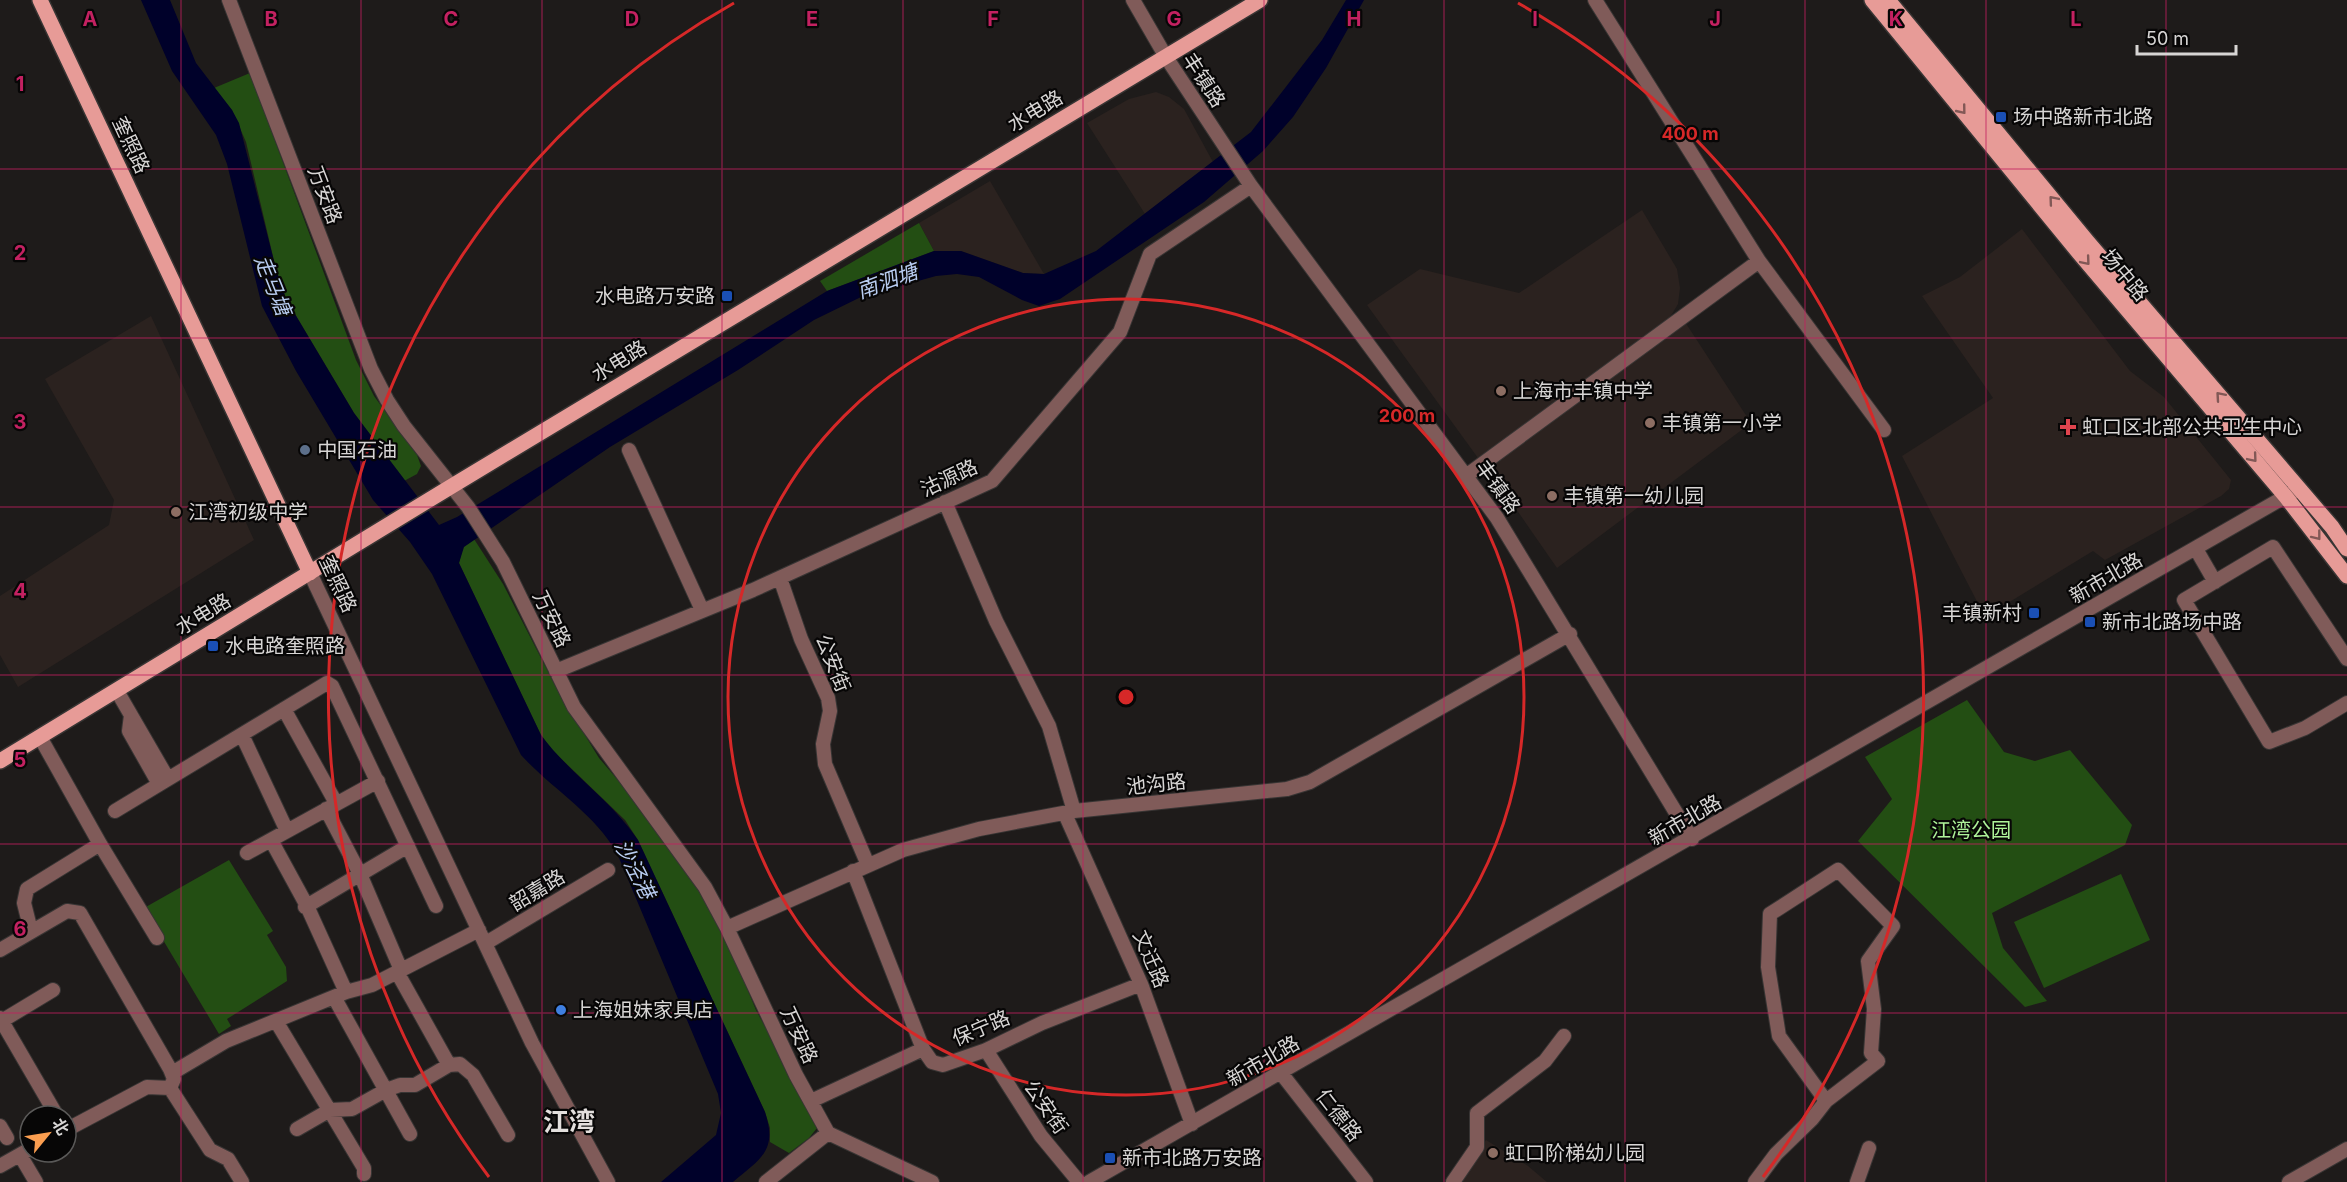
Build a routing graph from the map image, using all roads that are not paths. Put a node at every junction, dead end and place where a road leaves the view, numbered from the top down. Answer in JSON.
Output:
{"nodes":[{"id":1,"x":40,"y":0,"type":"edge"},
{"id":2,"x":229,"y":0,"type":"edge"},
{"id":3,"x":1133,"y":0,"type":"edge"},
{"id":4,"x":1260,"y":0,"type":"edge"},
{"id":5,"x":1595,"y":0,"type":"edge"},
{"id":6,"x":1872,"y":0,"type":"edge"},
{"id":7,"x":1888,"y":0,"type":"edge"},
{"id":8,"x":1166,"y":57,"type":"junction"},
{"id":9,"x":1248,"y":181,"type":"junction"},
{"id":10,"x":1759,"y":261,"type":"junction"},
{"id":11,"x":1884,"y":430,"type":"dead end"},
{"id":12,"x":629,"y":450,"type":"dead end"},
{"id":13,"x":1466,"y":476,"type":"junction"},
{"id":14,"x":452,"y":486,"type":"junction"},
{"id":15,"x":2293,"y":493,"type":"junction"},
{"id":16,"x":945,"y":502,"type":"junction"},
{"id":17,"x":2196,"y":549,"type":"junction"},
{"id":18,"x":2347,"y":549,"type":"edge"},
{"id":19,"x":310,"y":573,"type":"junction"},
{"id":20,"x":2347,"y":576,"type":"edge"},
{"id":21,"x":780,"y":578,"type":"junction"},
{"id":22,"x":2215,"y":582,"type":"junction"},
{"id":23,"x":702,"y":610,"type":"junction"},
{"id":24,"x":1570,"y":634,"type":"junction"},
{"id":25,"x":2347,"y":659,"type":"edge"},
{"id":26,"x":556,"y":671,"type":"junction"},
{"id":27,"x":117,"y":690,"type":"junction"},
{"id":28,"x":2347,"y":703,"type":"edge"},
{"id":29,"x":284,"y":709,"type":"junction"},
{"id":30,"x":242,"y":735,"type":"junction"},
{"id":31,"x":40,"y":737,"type":"junction"},
{"id":32,"x":0,"y":761,"type":"edge"},
{"id":33,"x":164,"y":782,"type":"junction"},
{"id":34,"x":378,"y":782,"type":"junction"},
{"id":35,"x":331,"y":806,"type":"junction"},
{"id":36,"x":115,"y":811,"type":"dead end"},
{"id":37,"x":1069,"y":812,"type":"junction"},
{"id":38,"x":287,"y":831,"type":"junction"},
{"id":39,"x":1692,"y":839,"type":"junction"},
{"id":40,"x":271,"y":840,"type":"junction"},
{"id":41,"x":100,"y":844,"type":"junction"},
{"id":42,"x":408,"y":846,"type":"junction"},
{"id":43,"x":247,"y":853,"type":"dead end"},
{"id":44,"x":868,"y":865,"type":"junction"},
{"id":45,"x":608,"y":870,"type":"dead end"},
{"id":46,"x":853,"y":871,"type":"junction"},
{"id":47,"x":360,"y":874,"type":"junction"},
{"id":48,"x":436,"y":906,"type":"dead end"},
{"id":49,"x":306,"y":907,"type":"junction"},
{"id":50,"x":727,"y":928,"type":"junction"},
{"id":51,"x":479,"y":930,"type":"junction"},
{"id":52,"x":31,"y":932,"type":"junction"},
{"id":53,"x":157,"y":938,"type":"dead end"},
{"id":54,"x":486,"y":944,"type":"junction"},
{"id":55,"x":0,"y":950,"type":"edge"},
{"id":56,"x":399,"y":971,"type":"junction"},
{"id":57,"x":1142,"y":984,"type":"junction"},
{"id":58,"x":53,"y":990,"type":"dead end"},
{"id":59,"x":340,"y":995,"type":"junction"},
{"id":60,"x":1,"y":1020,"type":"edge"},
{"id":61,"x":276,"y":1021,"type":"junction"},
{"id":62,"x":1564,"y":1036,"type":"dead end"},
{"id":63,"x":923,"y":1049,"type":"junction"},
{"id":64,"x":986,"y":1050,"type":"junction"},
{"id":65,"x":449,"y":1065,"type":"junction"},
{"id":66,"x":172,"y":1073,"type":"junction"},
{"id":67,"x":1281,"y":1073,"type":"junction"},
{"id":68,"x":170,"y":1088,"type":"junction"},
{"id":69,"x":386,"y":1090,"type":"junction"},
{"id":70,"x":811,"y":1101,"type":"junction"},
{"id":71,"x":1826,"y":1101,"type":"junction"},
{"id":72,"x":50,"y":1104,"type":"edge"},
{"id":73,"x":330,"y":1110,"type":"junction"},
{"id":74,"x":78,"y":1124,"type":"edge"},
{"id":75,"x":1192,"y":1124,"type":"junction"},
{"id":76,"x":297,"y":1129,"type":"dead end"},
{"id":77,"x":828,"y":1133,"type":"junction"},
{"id":78,"x":410,"y":1134,"type":"dead end"},
{"id":79,"x":508,"y":1135,"type":"dead end"},
{"id":80,"x":1869,"y":1148,"type":"dead end"},
{"id":81,"x":2347,"y":1149,"type":"edge"},
{"id":82,"x":18,"y":1156,"type":"edge"},
{"id":83,"x":29,"y":1164,"type":"edge"},
{"id":84,"x":0,"y":1167,"type":"edge"},
{"id":85,"x":364,"y":1174,"type":"dead end"},
{"id":86,"x":36,"y":1182,"type":"edge"},
{"id":87,"x":242,"y":1182,"type":"edge"},
{"id":88,"x":608,"y":1182,"type":"edge"},
{"id":89,"x":766,"y":1182,"type":"edge"},
{"id":90,"x":932,"y":1182,"type":"edge"},
{"id":91,"x":1079,"y":1182,"type":"edge"},
{"id":92,"x":1089,"y":1182,"type":"edge"},
{"id":93,"x":1366,"y":1182,"type":"edge"},
{"id":94,"x":1453,"y":1182,"type":"edge"},
{"id":95,"x":1755,"y":1182,"type":"edge"},
{"id":96,"x":1857,"y":1182,"type":"edge"},
{"id":97,"x":2289,"y":1182,"type":"edge"}],
"edges":[{"from":1,"to":19,"type":"main road","name":"奎照路"},
{"from":2,"to":14,"type":"street","name":"万安路"},
{"from":3,"to":8,"type":"street","name":"丰镇路"},
{"from":4,"to":8,"type":"main road","name":"水电路"},
{"from":5,"to":10,"type":"street"},
{"from":6,"to":15,"type":"main road","name":"场中路","one_way":true},
{"from":15,"to":7,"type":"main road","name":"场中路","one_way":true},
{"from":8,"to":9,"type":"street","name":"丰镇路"},
{"from":8,"to":14,"type":"main road","name":"水电路"},
{"from":9,"to":13,"type":"street","name":"丰镇路"},
{"from":9,"to":16,"type":"street","name":"沽源路"},
{"from":10,"to":11,"type":"street"},
{"from":10,"to":13,"type":"street"},
{"from":12,"to":23,"type":"street"},
{"from":13,"to":24,"type":"street","name":"丰镇路"},
{"from":14,"to":19,"type":"main road","name":"水电路"},
{"from":14,"to":26,"type":"street","name":"万安路"},
{"from":15,"to":17,"type":"street","name":"新市北路"},
{"from":15,"to":18,"type":"main road","name":"场中路"},
{"from":15,"to":20,"type":"main road","name":"场中路","one_way":true},
{"from":16,"to":21,"type":"street","name":"沽源路"},
{"from":16,"to":37,"type":"street","name":"文迁路"},
{"from":17,"to":22,"type":"street"},
{"from":17,"to":39,"type":"street","name":"新市北路"},
{"from":19,"to":27,"type":"main road","name":"水电路"},
{"from":19,"to":51,"type":"street","name":"奎照路"},
{"from":21,"to":23,"type":"street","name":"沽源路"},
{"from":21,"to":44,"type":"street","name":"公安街"},
{"from":22,"to":25,"type":"street"},
{"from":22,"to":28,"type":"street"},
{"from":23,"to":26,"type":"street","name":"沽源路"},
{"from":24,"to":37,"type":"street","name":"池沟路"},
{"from":24,"to":39,"type":"street","name":"丰镇路"},
{"from":26,"to":50,"type":"street","name":"万安路"},
{"from":27,"to":31,"type":"main road","name":"水电路"},
{"from":27,"to":33,"type":"street"},
{"from":29,"to":30,"type":"street"},
{"from":29,"to":34,"type":"street"},
{"from":29,"to":35,"type":"street"},
{"from":30,"to":33,"type":"street"},
{"from":30,"to":38,"type":"street"},
{"from":31,"to":32,"type":"main road","name":"水电路"},
{"from":31,"to":41,"type":"street"},
{"from":33,"to":36,"type":"street"},
{"from":34,"to":35,"type":"street"},
{"from":34,"to":42,"type":"street"},
{"from":35,"to":38,"type":"street"},
{"from":35,"to":47,"type":"street"},
{"from":37,"to":44,"type":"street","name":"池沟路"},
{"from":37,"to":57,"type":"street","name":"文迁路"},
{"from":38,"to":40,"type":"street"},
{"from":39,"to":67,"type":"street","name":"新市北路"},
{"from":40,"to":43,"type":"street"},
{"from":40,"to":49,"type":"street"},
{"from":41,"to":52,"type":"street"},
{"from":41,"to":53,"type":"street"},
{"from":42,"to":47,"type":"street"},
{"from":42,"to":48,"type":"street"},
{"from":44,"to":46,"type":"street","name":"池沟路"},
{"from":45,"to":54,"type":"street","name":"韶嘉路"},
{"from":46,"to":50,"type":"street","name":"池沟路"},
{"from":46,"to":63,"type":"street"},
{"from":47,"to":49,"type":"street"},
{"from":47,"to":56,"type":"street"},
{"from":49,"to":59,"type":"street"},
{"from":50,"to":70,"type":"street","name":"万安路"},
{"from":51,"to":54,"type":"street","name":"奎照路"},
{"from":51,"to":56,"type":"street"},
{"from":52,"to":55,"type":"street"},
{"from":52,"to":66,"type":"street"},
{"from":54,"to":88,"type":"street","name":"奎照路"},
{"from":56,"to":59,"type":"street"},
{"from":56,"to":65,"type":"street"},
{"from":57,"to":64,"type":"street","name":"保宁路"},
{"from":57,"to":75,"type":"street","name":"文迁路"},
{"from":58,"to":60,"type":"street"},
{"from":59,"to":61,"type":"street"},
{"from":59,"to":69,"type":"street"},
{"from":60,"to":72,"type":"street"},
{"from":61,"to":66,"type":"street"},
{"from":61,"to":73,"type":"street"},
{"from":62,"to":94,"type":"street"},
{"from":63,"to":64,"type":"street","name":"保宁路"},
{"from":63,"to":70,"type":"street"},
{"from":64,"to":91,"type":"street","name":"公安街"},
{"from":65,"to":69,"type":"street"},
{"from":65,"to":79,"type":"street"},
{"from":66,"to":68,"type":"street"},
{"from":67,"to":75,"type":"street","name":"新市北路"},
{"from":67,"to":93,"type":"street","name":"仁德路"},
{"from":68,"to":74,"type":"street"},
{"from":68,"to":87,"type":"street"},
{"from":69,"to":73,"type":"street"},
{"from":69,"to":78,"type":"street"},
{"from":70,"to":77,"type":"street","name":"万安路"},
{"from":71,"to":71,"type":"street"},
{"from":71,"to":95,"type":"street"},
{"from":73,"to":76,"type":"street"},
{"from":73,"to":85,"type":"street"},
{"from":75,"to":92,"type":"street","name":"新市北路"},
{"from":77,"to":89,"type":"street"},
{"from":77,"to":90,"type":"street"},
{"from":80,"to":96,"type":"street"},
{"from":81,"to":97,"type":"street"},
{"from":82,"to":84,"type":"street"},
{"from":83,"to":86,"type":"street"}]}
